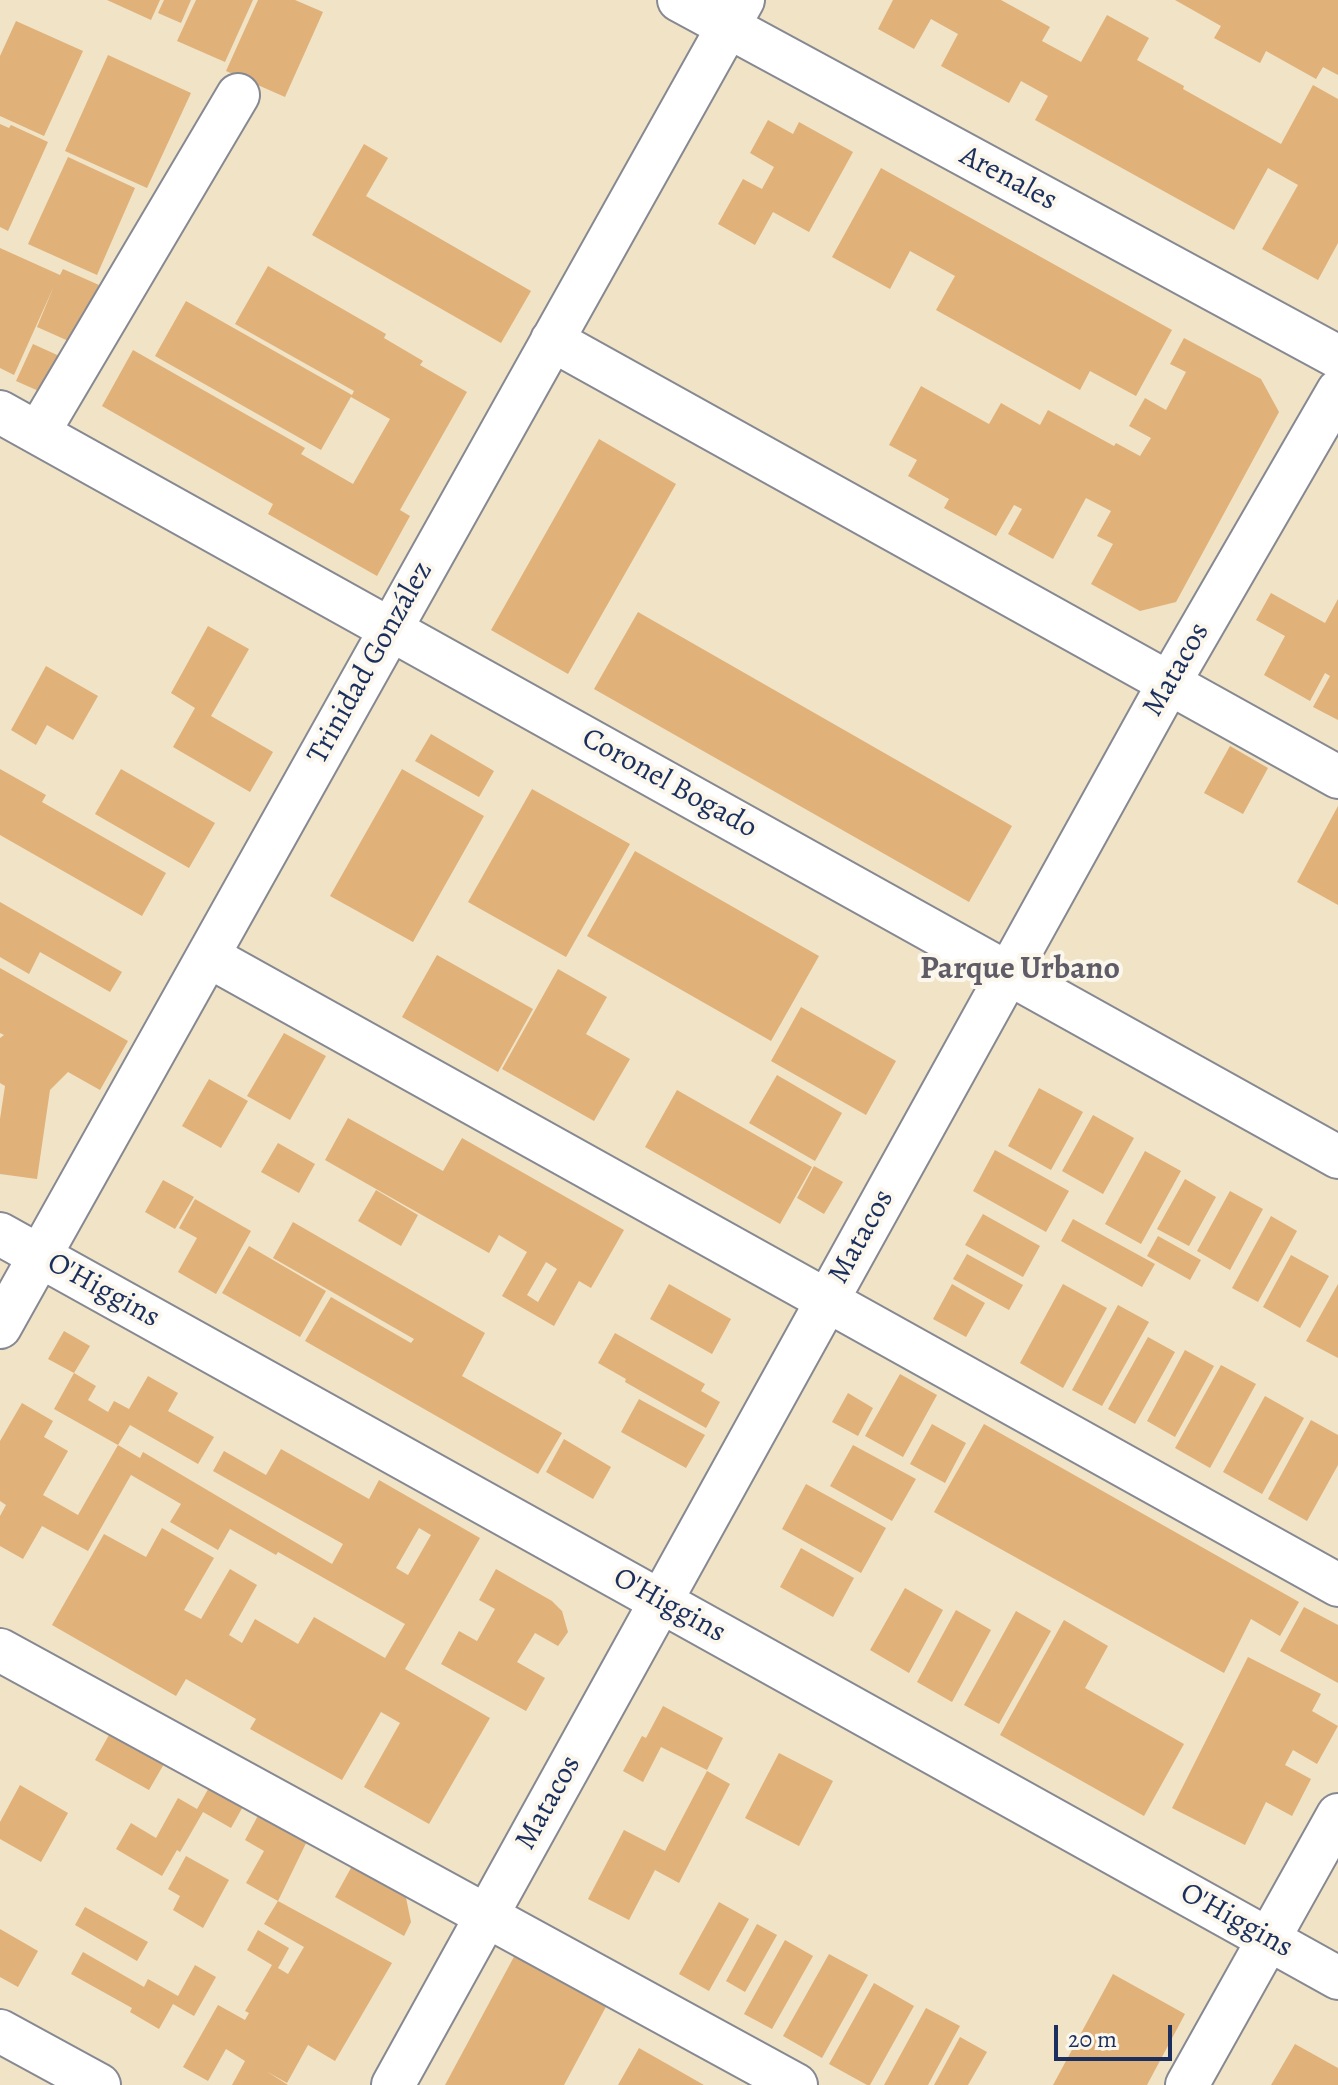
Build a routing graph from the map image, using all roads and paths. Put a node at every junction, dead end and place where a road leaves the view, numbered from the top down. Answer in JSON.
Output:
{"nodes":[{"id":1,"x":679,"y":0,"type":"edge"},
{"id":2,"x":735,"y":14,"type":"edge"},
{"id":3,"x":238,"y":95,"type":"dead end"},
{"id":4,"x":552,"y":340,"type":"junction"},
{"id":5,"x":1338,"y":357,"type":"edge"},
{"id":6,"x":1338,"y":391,"type":"edge"},
{"id":7,"x":0,"y":412,"type":"edge"},
{"id":8,"x":38,"y":433,"type":"junction"},
{"id":9,"x":390,"y":629,"type":"junction"},
{"id":10,"x":1169,"y":683,"type":"junction"},
{"id":11,"x":1338,"y":777,"type":"edge"},
{"id":12,"x":208,"y":956,"type":"junction"},
{"id":13,"x":1008,"y":973,"type":"junction"},
{"id":14,"x":1338,"y":1157,"type":"edge"},
{"id":15,"x":0,"y":1234,"type":"edge"},
{"id":16,"x":40,"y":1256,"type":"junction"},
{"id":17,"x":827,"y":1301,"type":"junction"},
{"id":18,"x":0,"y":1327,"type":"edge"},
{"id":19,"x":1338,"y":1585,"type":"edge"},
{"id":20,"x":660,"y":1601,"type":"junction"},
{"id":21,"x":0,"y":1650,"type":"edge"},
{"id":22,"x":1338,"y":1815,"type":"edge"},
{"id":23,"x":487,"y":1916,"type":"junction"},
{"id":24,"x":1269,"y":1939,"type":"junction"},
{"id":25,"x":1338,"y":1978,"type":"edge"},
{"id":26,"x":0,"y":2031,"type":"edge"},
{"id":27,"x":99,"y":2085,"type":"edge"},
{"id":28,"x":393,"y":2085,"type":"edge"},
{"id":29,"x":796,"y":2085,"type":"edge"},
{"id":30,"x":1187,"y":2085,"type":"edge"}],
"edges":[{"from":1,"to":2,"type":"street","name":"Arenales"},
{"from":2,"to":4,"type":"street","name":"Trinidad González"},
{"from":2,"to":5,"type":"street","name":"Arenales"},
{"from":3,"to":8,"type":"street"},
{"from":4,"to":9,"type":"street","name":"Trinidad González"},
{"from":4,"to":10,"type":"street"},
{"from":6,"to":10,"type":"street","name":"Matacos"},
{"from":7,"to":8,"type":"street","name":"Coronel Bogado"},
{"from":8,"to":9,"type":"street","name":"Coronel Bogado"},
{"from":9,"to":12,"type":"street","name":"Trinidad González"},
{"from":9,"to":13,"type":"street","name":"Coronel Bogado"},
{"from":10,"to":11,"type":"street"},
{"from":10,"to":13,"type":"street","name":"Matacos"},
{"from":12,"to":16,"type":"street","name":"Trinidad González"},
{"from":12,"to":17,"type":"street"},
{"from":13,"to":14,"type":"street","name":"Coronel Bogado"},
{"from":13,"to":17,"type":"street","name":"Matacos"},
{"from":15,"to":16,"type":"street","name":"O'Higgins"},
{"from":16,"to":18,"type":"street","name":"Trinidad González"},
{"from":16,"to":20,"type":"street","name":"O'Higgins"},
{"from":17,"to":19,"type":"street"},
{"from":17,"to":20,"type":"street","name":"Matacos"},
{"from":20,"to":23,"type":"street","name":"Matacos"},
{"from":20,"to":24,"type":"street","name":"O'Higgins"},
{"from":21,"to":23,"type":"street"},
{"from":22,"to":24,"type":"street"},
{"from":23,"to":28,"type":"street","name":"Matacos"},
{"from":23,"to":29,"type":"street"},
{"from":24,"to":25,"type":"street","name":"O'Higgins"},
{"from":24,"to":30,"type":"street"},
{"from":26,"to":27,"type":"street"}]}
